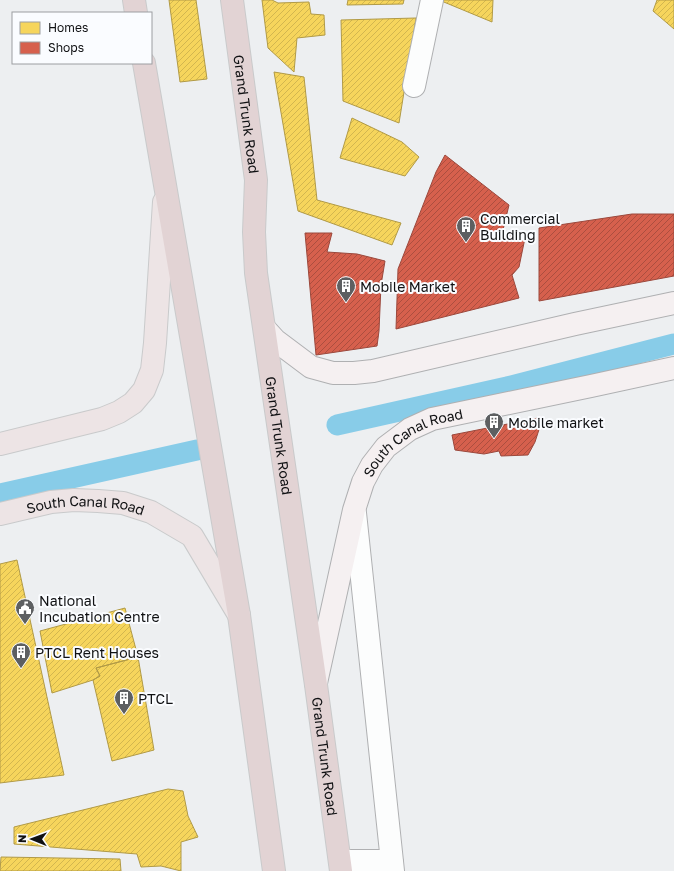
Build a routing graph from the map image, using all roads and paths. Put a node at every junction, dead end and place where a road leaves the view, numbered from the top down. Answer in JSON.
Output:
{"nodes":[{"id":1,"x":134,"y":0,"type":"edge"},
{"id":2,"x":232,"y":0,"type":"edge"},
{"id":3,"x":432,"y":0,"type":"edge"},
{"id":4,"x":136,"y":12,"type":"edge"},
{"id":5,"x":144,"y":64,"type":"edge"},
{"id":6,"x":414,"y":86,"type":"dead end"},
{"id":7,"x":165,"y":181,"type":"junction"},
{"id":8,"x":674,"y":303,"type":"edge"},
{"id":9,"x":276,"y":340,"type":"junction"},
{"id":10,"x":674,"y":368,"type":"edge"},
{"id":11,"x":0,"y":444,"type":"edge"},
{"id":12,"x":354,"y":510,"type":"junction"},
{"id":13,"x":0,"y":514,"type":"edge"},
{"id":14,"x":238,"y":615,"type":"junction"},
{"id":15,"x":316,"y":685,"type":"junction"},
{"id":16,"x":340,"y":866,"type":"edge"},
{"id":17,"x":392,"y":866,"type":"edge"},
{"id":18,"x":274,"y":871,"type":"edge"}],
"edges":[{"from":1,"to":4,"type":"highway"},
{"from":2,"to":9,"type":"highway","name":"Grand Trunk Road"},
{"from":3,"to":6,"type":"street"},
{"from":5,"to":7,"type":"highway"},
{"from":7,"to":11,"type":"main road"},
{"from":7,"to":14,"type":"highway"},
{"from":8,"to":9,"type":"main road"},
{"from":9,"to":15,"type":"highway","name":"Grand Trunk Road"},
{"from":10,"to":12,"type":"main road","name":"South Canal Road"},
{"from":12,"to":15,"type":"main road","name":"South Canal Road"},
{"from":12,"to":17,"type":"street"},
{"from":13,"to":14,"type":"main road","name":"South Canal Road"},
{"from":14,"to":18,"type":"highway"},
{"from":15,"to":16,"type":"highway","name":"Grand Trunk Road"},
{"from":16,"to":17,"type":"street"}]}
